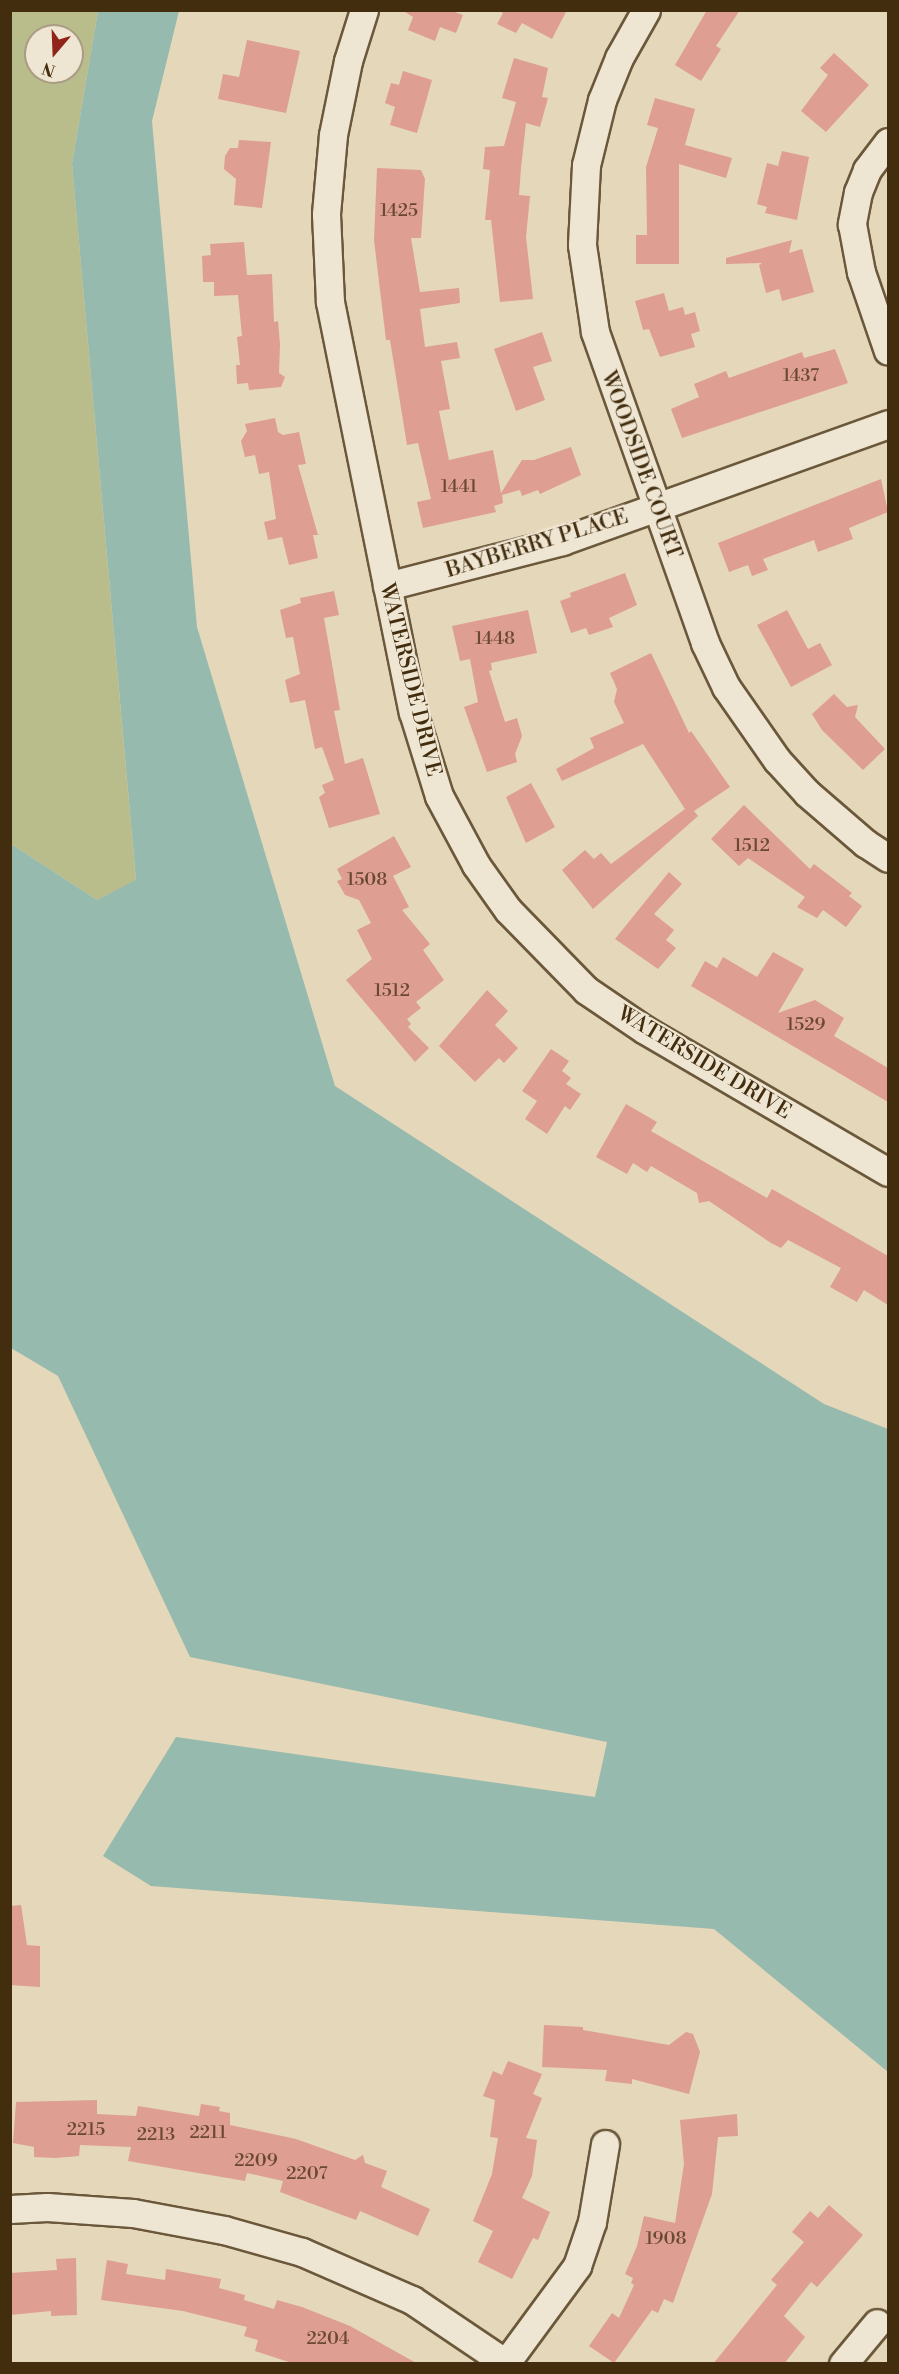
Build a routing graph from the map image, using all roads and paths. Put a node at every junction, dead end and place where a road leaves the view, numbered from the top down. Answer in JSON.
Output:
{"nodes":[{"id":1,"x":364,"y":10,"type":"edge"},
{"id":2,"x":646,"y":10,"type":"edge"},
{"id":3,"x":888,"y":142,"type":"edge"},
{"id":4,"x":888,"y":351,"type":"edge"},
{"id":5,"x":888,"y":424,"type":"edge"},
{"id":6,"x":656,"y":508,"type":"junction"},
{"id":7,"x":387,"y":586,"type":"junction"},
{"id":8,"x":888,"y":858,"type":"edge"},
{"id":9,"x":888,"y":1172,"type":"edge"},
{"id":10,"x":605,"y":2144,"type":"dead end"},
{"id":11,"x":10,"y":2209,"type":"edge"},
{"id":12,"x":877,"y":2324,"type":"dead end"},
{"id":13,"x":506,"y":2363,"type":"edge"},
{"id":14,"x":843,"y":2364,"type":"edge"}],
"edges":[{"from":1,"to":7,"type":"street","name":"WATERSIDE DRIVE"},
{"from":2,"to":6,"type":"street","name":"WOODSIDE COURT"},
{"from":3,"to":4,"type":"street"},
{"from":5,"to":6,"type":"street","name":"BAYBERRY PLACE"},
{"from":6,"to":7,"type":"street","name":"BAYBERRY PLACE"},
{"from":6,"to":8,"type":"street","name":"WOODSIDE COURT"},
{"from":7,"to":9,"type":"street","name":"WATERSIDE DRIVE"},
{"from":10,"to":13,"type":"street"},
{"from":11,"to":13,"type":"street"},
{"from":12,"to":14,"type":"street"}]}
